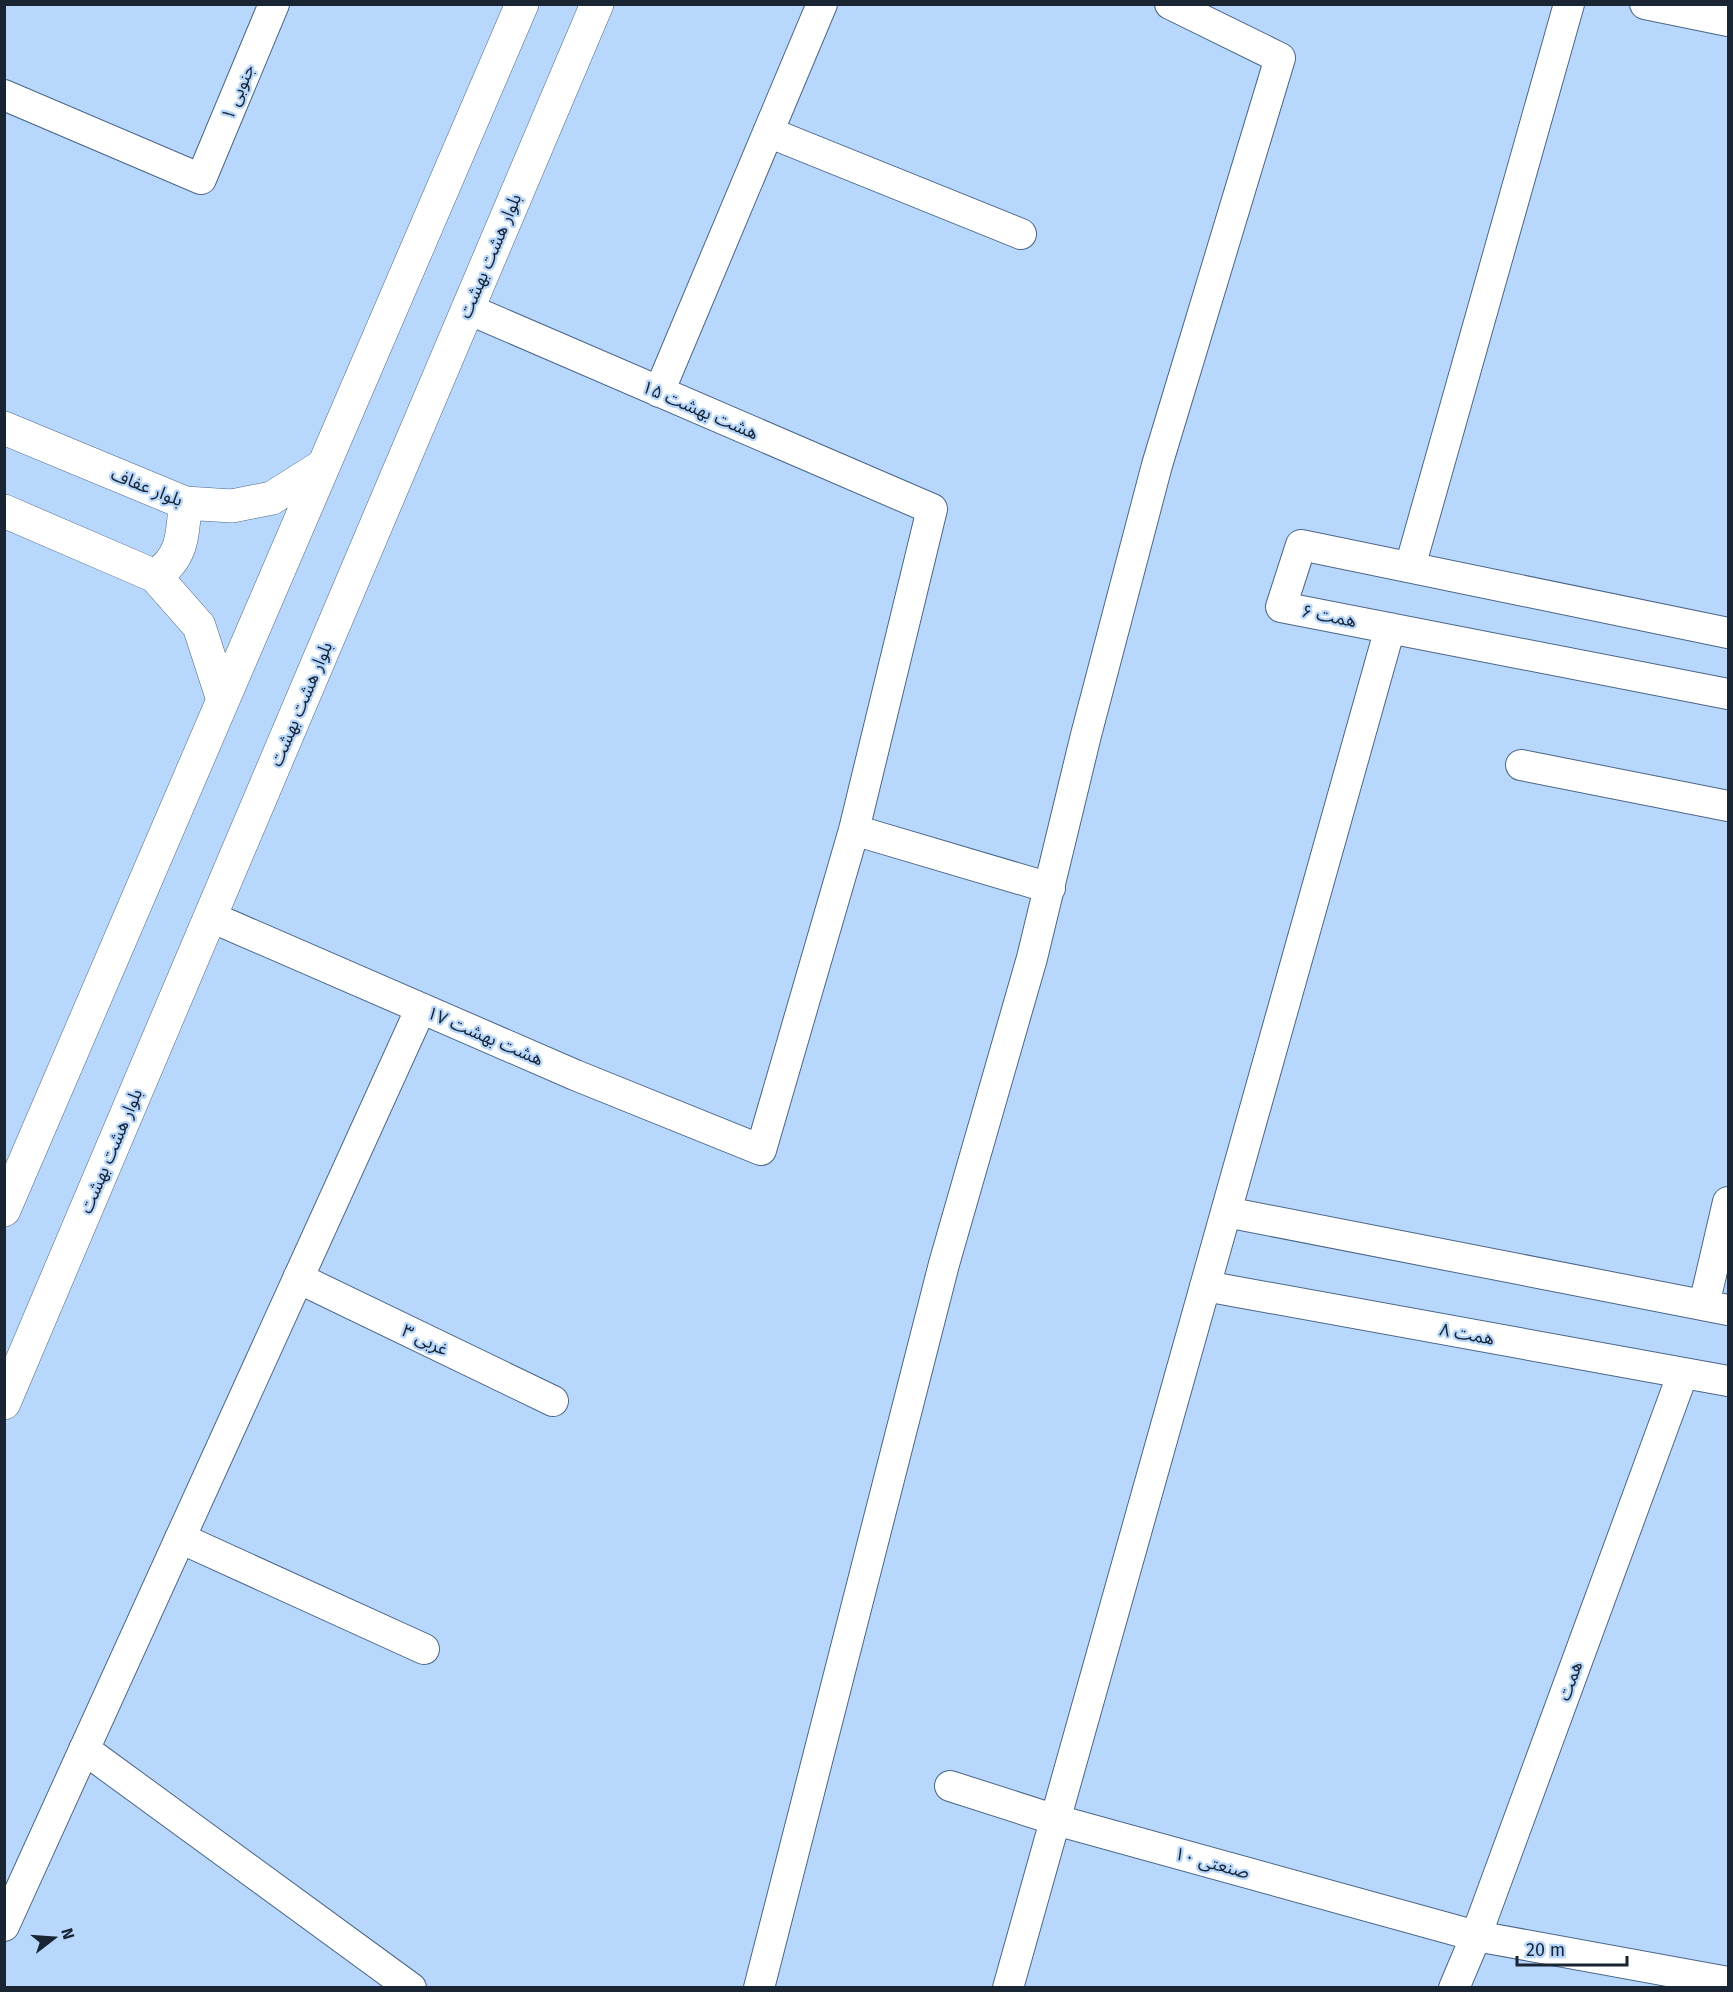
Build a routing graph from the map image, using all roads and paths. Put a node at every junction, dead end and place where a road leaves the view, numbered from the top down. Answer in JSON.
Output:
{"nodes":[{"id":1,"x":274,"y":4,"type":"edge"},
{"id":2,"x":522,"y":4,"type":"edge"},
{"id":3,"x":597,"y":4,"type":"edge"},
{"id":4,"x":822,"y":4,"type":"edge"},
{"id":5,"x":1170,"y":4,"type":"edge"},
{"id":6,"x":1569,"y":4,"type":"edge"},
{"id":7,"x":1645,"y":4,"type":"edge"},
{"id":8,"x":1728,"y":21,"type":"edge"},
{"id":9,"x":4,"y":95,"type":"edge"},
{"id":10,"x":768,"y":132,"type":"junction"},
{"id":11,"x":1021,"y":234,"type":"dead end"},
{"id":12,"x":468,"y":309,"type":"junction"},
{"id":13,"x":659,"y":392,"type":"junction"},
{"id":14,"x":4,"y":428,"type":"edge"},
{"id":15,"x":324,"y":465,"type":"junction"},
{"id":16,"x":185,"y":503,"type":"junction"},
{"id":17,"x":4,"y":511,"type":"edge"},
{"id":18,"x":1410,"y":567,"type":"junction"},
{"id":19,"x":155,"y":576,"type":"junction"},
{"id":20,"x":1390,"y":628,"type":"junction"},
{"id":21,"x":1728,"y":633,"type":"edge"},
{"id":22,"x":1728,"y":694,"type":"edge"},
{"id":23,"x":223,"y":700,"type":"junction"},
{"id":24,"x":1521,"y":765,"type":"dead end"},
{"id":25,"x":1728,"y":806,"type":"edge"},
{"id":26,"x":854,"y":830,"type":"junction"},
{"id":27,"x":1050,"y":888,"type":"junction"},
{"id":28,"x":211,"y":917,"type":"junction"},
{"id":29,"x":421,"y":1008,"type":"junction"},
{"id":30,"x":1728,"y":1202,"type":"edge"},
{"id":31,"x":4,"y":1210,"type":"edge"},
{"id":32,"x":1226,"y":1212,"type":"junction"},
{"id":33,"x":298,"y":1278,"type":"junction"},
{"id":34,"x":1205,"y":1286,"type":"junction"},
{"id":35,"x":1716,"y":1307,"type":"edge"},
{"id":36,"x":1683,"y":1373,"type":"junction"},
{"id":37,"x":1728,"y":1382,"type":"edge"},
{"id":38,"x":553,"y":1401,"type":"dead end"},
{"id":39,"x":4,"y":1403,"type":"edge"},
{"id":40,"x":180,"y":1538,"type":"junction"},
{"id":41,"x":424,"y":1649,"type":"dead end"},
{"id":42,"x":84,"y":1749,"type":"junction"},
{"id":43,"x":950,"y":1786,"type":"dead end"},
{"id":44,"x":1056,"y":1820,"type":"junction"},
{"id":45,"x":13,"y":1887,"type":"edge"},
{"id":46,"x":4,"y":1926,"type":"edge"},
{"id":47,"x":1476,"y":1936,"type":"junction"},
{"id":48,"x":1728,"y":1982,"type":"edge"},
{"id":49,"x":1463,"y":1986,"type":"edge"},
{"id":50,"x":411,"y":1988,"type":"edge"},
{"id":51,"x":759,"y":1988,"type":"edge"},
{"id":52,"x":1008,"y":1988,"type":"edge"}],
"edges":[{"from":1,"to":9,"type":"street","name":"جنوبی ۱"},
{"from":2,"to":15,"type":"street"},
{"from":3,"to":12,"type":"street","name":"بلوار هشت بهشت"},
{"from":4,"to":10,"type":"street"},
{"from":5,"to":27,"type":"street"},
{"from":6,"to":18,"type":"street"},
{"from":7,"to":8,"type":"street"},
{"from":10,"to":11,"type":"street"},
{"from":10,"to":13,"type":"street"},
{"from":12,"to":13,"type":"street","name":"هشت بهشت ۱۵"},
{"from":12,"to":28,"type":"street","name":"بلوار هشت بهشت"},
{"from":13,"to":26,"type":"street","name":"هشت بهشت ۱۵"},
{"from":14,"to":16,"type":"street","name":"بلوار عفاف"},
{"from":15,"to":16,"type":"street","name":"بلوار عفاف"},
{"from":15,"to":23,"type":"street"},
{"from":16,"to":19,"type":"street"},
{"from":17,"to":19,"type":"street"},
{"from":18,"to":20,"type":"street","name":"همت ۶"},
{"from":18,"to":21,"type":"street","name":"همت ۶"},
{"from":19,"to":23,"type":"street"},
{"from":20,"to":22,"type":"street","name":"همت ۶"},
{"from":20,"to":32,"type":"street"},
{"from":23,"to":31,"type":"street"},
{"from":24,"to":25,"type":"street"},
{"from":26,"to":27,"type":"street"},
{"from":26,"to":29,"type":"street","name":"هشت بهشت ۱۷"},
{"from":27,"to":51,"type":"street"},
{"from":28,"to":29,"type":"street","name":"هشت بهشت ۱۷"},
{"from":28,"to":39,"type":"street","name":"بلوار هشت بهشت"},
{"from":29,"to":33,"type":"street"},
{"from":30,"to":35,"type":"street"},
{"from":32,"to":34,"type":"street"},
{"from":32,"to":35,"type":"street"},
{"from":33,"to":38,"type":"street","name":"غربی ۳"},
{"from":33,"to":40,"type":"street"},
{"from":34,"to":36,"type":"street","name":"همت ۸"},
{"from":34,"to":44,"type":"street"},
{"from":36,"to":37,"type":"street","name":"همت ۸"},
{"from":36,"to":47,"type":"street","name":"همت"},
{"from":40,"to":41,"type":"street"},
{"from":40,"to":42,"type":"street"},
{"from":42,"to":45,"type":"street"},
{"from":42,"to":50,"type":"street"},
{"from":43,"to":44,"type":"street","name":"صنعتی ۱۰"},
{"from":44,"to":47,"type":"street","name":"صنعتی ۱۰"},
{"from":44,"to":52,"type":"street"},
{"from":45,"to":46,"type":"street"},
{"from":47,"to":48,"type":"street","name":"صنعتی ۱۰"},
{"from":47,"to":49,"type":"street","name":"همت"}]}
